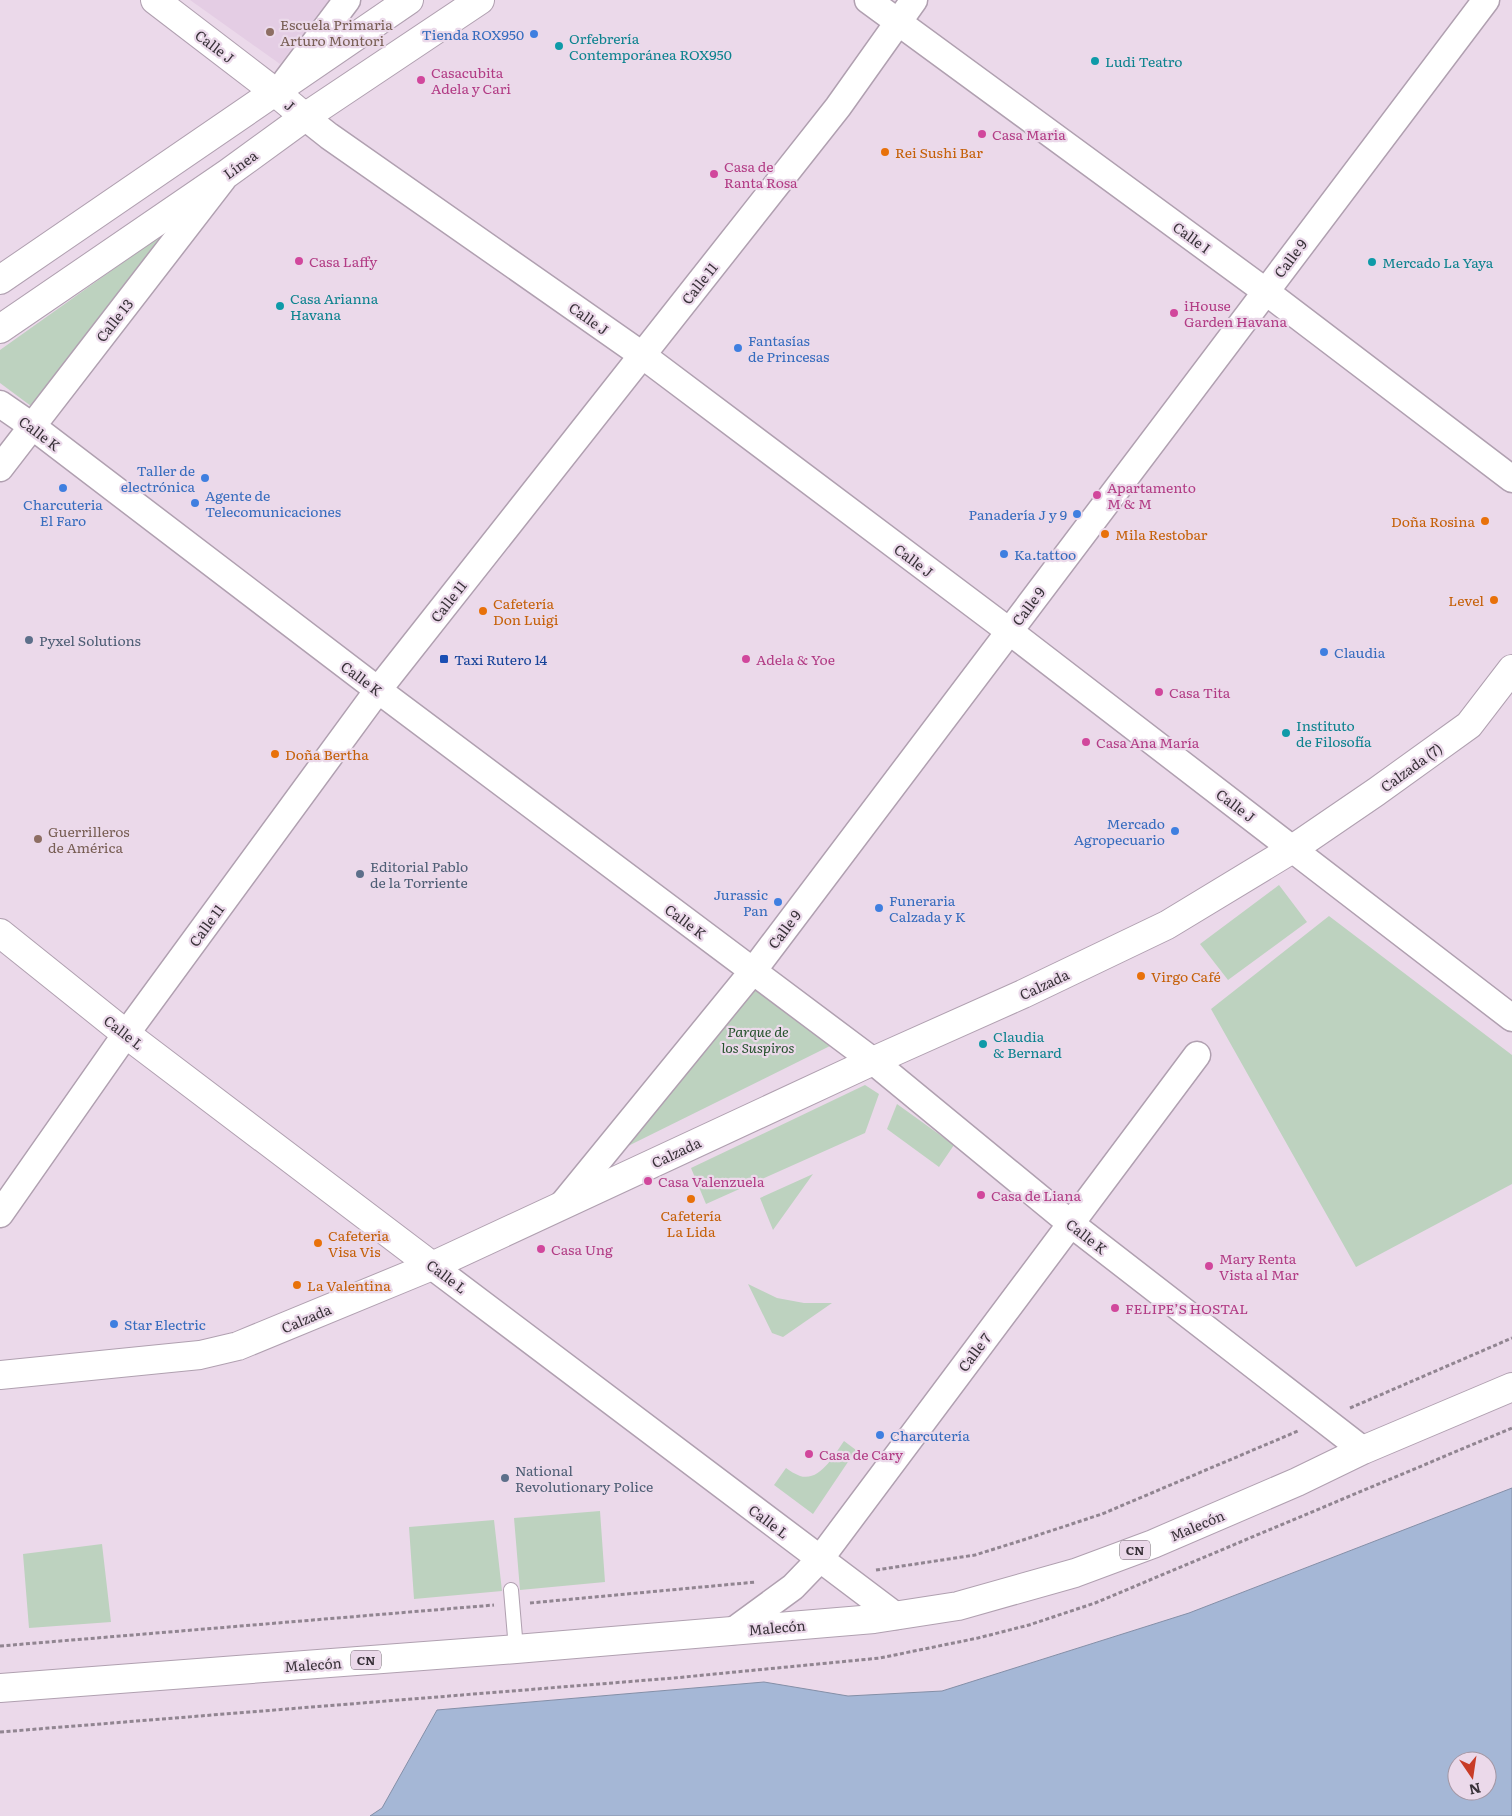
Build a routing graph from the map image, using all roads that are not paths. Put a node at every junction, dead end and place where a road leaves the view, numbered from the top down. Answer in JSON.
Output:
{"nodes":[{"id":1,"x":155,"y":0,"type":"edge"},
{"id":2,"x":348,"y":0,"type":"edge"},
{"id":3,"x":409,"y":0,"type":"edge"},
{"id":4,"x":480,"y":0,"type":"edge"},
{"id":5,"x":868,"y":0,"type":"edge"},
{"id":6,"x":914,"y":0,"type":"edge"},
{"id":7,"x":1486,"y":0,"type":"edge"},
{"id":8,"x":898,"y":22,"type":"junction"},
{"id":9,"x":278,"y":90,"type":"junction"},
{"id":10,"x":305,"y":117,"type":"junction"},
{"id":11,"x":228,"y":173,"type":"junction"},
{"id":12,"x":0,"y":280,"type":"edge"},
{"id":13,"x":1265,"y":291,"type":"junction"},
{"id":14,"x":0,"y":329,"type":"edge"},
{"id":15,"x":642,"y":355,"type":"junction"},
{"id":16,"x":0,"y":404,"type":"edge"},
{"id":17,"x":32,"y":426,"type":"junction"},
{"id":18,"x":0,"y":468,"type":"edge"},
{"id":19,"x":1512,"y":479,"type":"edge"},
{"id":20,"x":1009,"y":631,"type":"junction"},
{"id":21,"x":1512,"y":669,"type":"edge"},
{"id":22,"x":378,"y":690,"type":"junction"},
{"id":23,"x":1294,"y":848,"type":"junction"},
{"id":24,"x":0,"y":933,"type":"edge"},
{"id":25,"x":753,"y":971,"type":"junction"},
{"id":26,"x":1512,"y":1018,"type":"edge"},
{"id":27,"x":126,"y":1034,"type":"junction"},
{"id":28,"x":1197,"y":1055,"type":"dead end"},
{"id":29,"x":873,"y":1061,"type":"junction"},
{"id":30,"x":562,"y":1205,"type":"junction"},
{"id":31,"x":0,"y":1214,"type":"edge"},
{"id":32,"x":1070,"y":1223,"type":"junction"},
{"id":33,"x":432,"y":1266,"type":"junction"},
{"id":34,"x":0,"y":1375,"type":"edge"},
{"id":35,"x":1512,"y":1387,"type":"edge"},
{"id":36,"x":1363,"y":1450,"type":"junction"},
{"id":37,"x":820,"y":1559,"type":"junction"},
{"id":38,"x":511,"y":1590,"type":"dead end"},
{"id":39,"x":896,"y":1616,"type":"junction"},
{"id":40,"x":733,"y":1631,"type":"junction"},
{"id":41,"x":516,"y":1649,"type":"junction"},
{"id":42,"x":0,"y":1688,"type":"edge"}],
"edges":[{"from":1,"to":9,"type":"main road","name":"Calle J"},
{"from":2,"to":9,"type":"street"},
{"from":3,"to":9,"type":"main road"},
{"from":4,"to":10,"type":"main road","name":"Línea"},
{"from":5,"to":8,"type":"street","name":"Calle I"},
{"from":6,"to":8,"type":"street","name":"Calle 11"},
{"from":7,"to":13,"type":"street","name":"Calle 9"},
{"from":8,"to":13,"type":"street","name":"Calle I"},
{"from":8,"to":15,"type":"street","name":"Calle 11"},
{"from":9,"to":10,"type":"main road","name":"J"},
{"from":9,"to":12,"type":"main road"},
{"from":10,"to":11,"type":"main road","name":"Línea"},
{"from":10,"to":15,"type":"street","name":"Calle J"},
{"from":11,"to":14,"type":"main road","name":"Línea"},
{"from":11,"to":17,"type":"street","name":"Calle 13"},
{"from":13,"to":19,"type":"street","name":"Calle I"},
{"from":13,"to":20,"type":"street","name":"Calle 9"},
{"from":15,"to":20,"type":"street","name":"Calle J"},
{"from":15,"to":22,"type":"street","name":"Calle 11"},
{"from":16,"to":17,"type":"street","name":"Calle K"},
{"from":17,"to":18,"type":"street","name":"Calle 13"},
{"from":17,"to":22,"type":"street","name":"Calle K"},
{"from":20,"to":23,"type":"street","name":"Calle J"},
{"from":20,"to":25,"type":"street","name":"Calle 9"},
{"from":21,"to":23,"type":"main road","name":"Calzada (7)"},
{"from":22,"to":25,"type":"street","name":"Calle K"},
{"from":22,"to":27,"type":"street","name":"Calle 11"},
{"from":23,"to":26,"type":"street","name":"Calle J"},
{"from":23,"to":29,"type":"main road","name":"Calzada"},
{"from":24,"to":27,"type":"main road","name":"Calle L"},
{"from":25,"to":29,"type":"street","name":"Calle K"},
{"from":25,"to":30,"type":"street","name":"Calle 9"},
{"from":27,"to":31,"type":"street","name":"Calle 11"},
{"from":27,"to":33,"type":"main road","name":"Calle L"},
{"from":28,"to":32,"type":"street","name":"Calle 7"},
{"from":29,"to":30,"type":"main road","name":"Calzada"},
{"from":29,"to":32,"type":"street","name":"Calle K"},
{"from":30,"to":33,"type":"main road","name":"Calzada"},
{"from":32,"to":36,"type":"street","name":"Calle K"},
{"from":32,"to":37,"type":"street","name":"Calle 7"},
{"from":33,"to":34,"type":"main road","name":"Calzada"},
{"from":33,"to":37,"type":"street","name":"Calle L"},
{"from":35,"to":36,"type":"main road","name":"Malecón","number":"CN"},
{"from":36,"to":39,"type":"main road","name":"Malecón","number":"CN"},
{"from":37,"to":39,"type":"street","name":"Calle L"},
{"from":37,"to":40,"type":"street","name":"Calle 7"},
{"from":38,"to":41,"type":"lane"},
{"from":39,"to":40,"type":"main road","name":"Malecón","number":"CN"},
{"from":40,"to":41,"type":"main road","name":"Malecón","number":"CN"},
{"from":41,"to":42,"type":"main road","name":"Malecón","number":"CN"}]}
